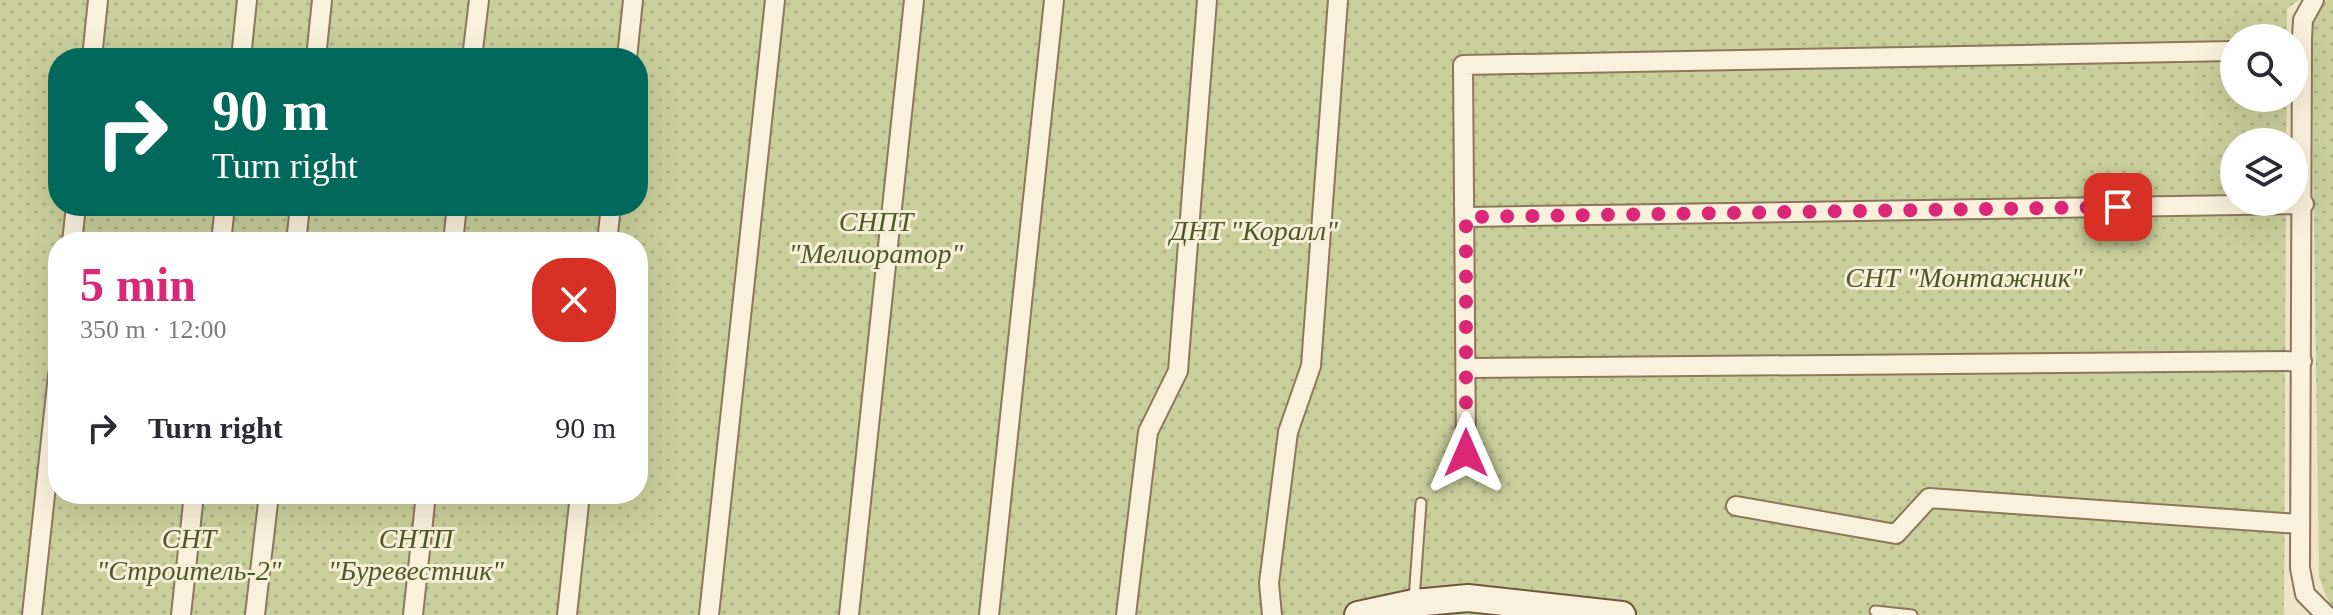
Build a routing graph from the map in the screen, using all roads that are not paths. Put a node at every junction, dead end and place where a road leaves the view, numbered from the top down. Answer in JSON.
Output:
{"nodes":[{"id":1,"x":98,"y":0,"type":"edge"},
{"id":2,"x":247,"y":0,"type":"edge"},
{"id":3,"x":322,"y":0,"type":"edge"},
{"id":4,"x":479,"y":0,"type":"edge"},
{"id":5,"x":633,"y":0,"type":"edge"},
{"id":6,"x":775,"y":0,"type":"edge"},
{"id":7,"x":914,"y":0,"type":"edge"},
{"id":8,"x":1054,"y":0,"type":"edge"},
{"id":9,"x":1207,"y":0,"type":"edge"},
{"id":10,"x":1338,"y":0,"type":"edge"},
{"id":11,"x":2314,"y":0,"type":"edge"},
{"id":12,"x":2302,"y":24,"type":"edge"},
{"id":13,"x":93,"y":48,"type":"edge"},
{"id":14,"x":242,"y":48,"type":"edge"},
{"id":15,"x":317,"y":48,"type":"edge"},
{"id":16,"x":473,"y":48,"type":"edge"},
{"id":17,"x":628,"y":48,"type":"edge"},
{"id":18,"x":2220,"y":51,"type":"edge"},
{"id":19,"x":2220,"y":205,"type":"edge"},
{"id":20,"x":2304,"y":216,"type":"edge"},
{"id":21,"x":1466,"y":217,"type":"junction"},
{"id":22,"x":2302,"y":361,"type":"junction"},
{"id":23,"x":1466,"y":368,"type":"junction"},
{"id":24,"x":1466,"y":453,"type":"dead end"},
{"id":25,"x":48,"y":467,"type":"edge"},
{"id":26,"x":1421,"y":503,"type":"dead end"},
{"id":27,"x":193,"y":504,"type":"edge"},
{"id":28,"x":268,"y":504,"type":"edge"},
{"id":29,"x":425,"y":504,"type":"edge"},
{"id":30,"x":579,"y":504,"type":"edge"},
{"id":31,"x":1736,"y":506,"type":"dead end"},
{"id":32,"x":2300,"y":524,"type":"junction"},
{"id":33,"x":1414,"y":603,"type":"junction"},
{"id":34,"x":1875,"y":611,"type":"dead end"},
{"id":35,"x":32,"y":615,"type":"edge"},
{"id":36,"x":181,"y":615,"type":"edge"},
{"id":37,"x":255,"y":615,"type":"edge"},
{"id":38,"x":413,"y":615,"type":"edge"},
{"id":39,"x":567,"y":615,"type":"edge"},
{"id":40,"x":709,"y":615,"type":"edge"},
{"id":41,"x":849,"y":615,"type":"edge"},
{"id":42,"x":989,"y":615,"type":"edge"},
{"id":43,"x":1126,"y":615,"type":"edge"},
{"id":44,"x":1272,"y":615,"type":"edge"},
{"id":45,"x":1358,"y":615,"type":"edge"},
{"id":46,"x":1622,"y":615,"type":"edge"},
{"id":47,"x":1912,"y":615,"type":"edge"},
{"id":48,"x":2326,"y":615,"type":"edge"}],
"edges":[{"from":1,"to":13,"type":"street"},
{"from":2,"to":14,"type":"street"},
{"from":3,"to":15,"type":"street"},
{"from":4,"to":16,"type":"street"},
{"from":5,"to":17,"type":"street"},
{"from":6,"to":40,"type":"street"},
{"from":7,"to":41,"type":"street"},
{"from":8,"to":42,"type":"street"},
{"from":9,"to":43,"type":"street"},
{"from":10,"to":44,"type":"street"},
{"from":11,"to":12,"type":"street"},
{"from":18,"to":21,"type":"street"},
{"from":19,"to":21,"type":"street"},
{"from":20,"to":22,"type":"street"},
{"from":21,"to":23,"type":"street"},
{"from":22,"to":23,"type":"street"},
{"from":22,"to":32,"type":"street"},
{"from":23,"to":24,"type":"street"},
{"from":25,"to":35,"type":"street"},
{"from":26,"to":33,"type":"lane"},
{"from":27,"to":36,"type":"street"},
{"from":28,"to":37,"type":"street"},
{"from":29,"to":38,"type":"street"},
{"from":30,"to":39,"type":"street"},
{"from":31,"to":32,"type":"street"},
{"from":32,"to":48,"type":"street"},
{"from":33,"to":45,"type":"street"},
{"from":33,"to":46,"type":"street"},
{"from":34,"to":47,"type":"lane"}]}
